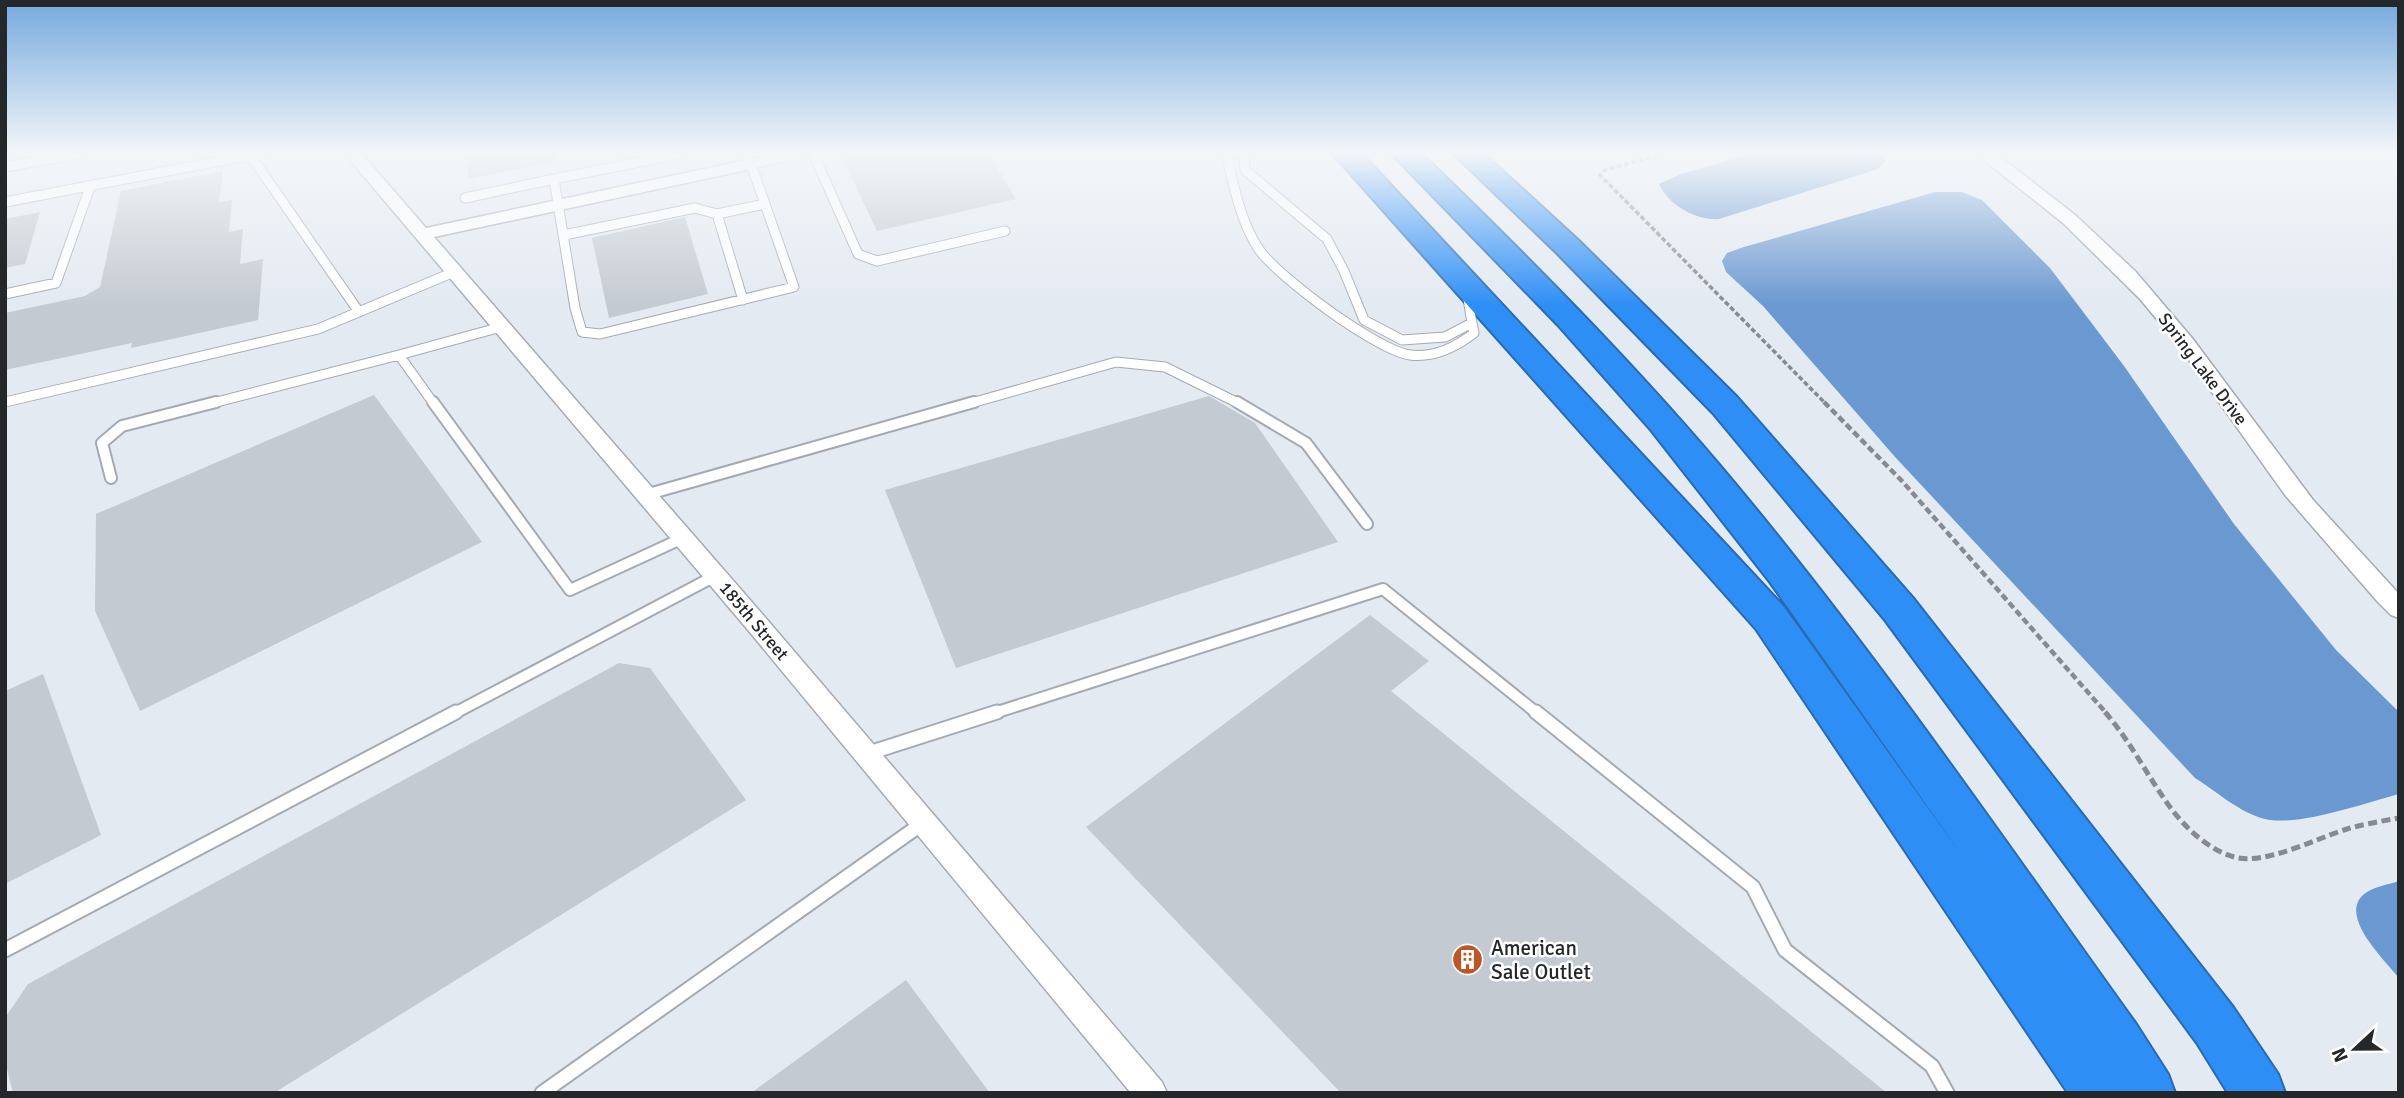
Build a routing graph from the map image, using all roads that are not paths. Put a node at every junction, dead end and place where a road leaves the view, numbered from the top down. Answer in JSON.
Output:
{"nodes":[{"id":1,"x":84,"y":204,"type":"edge"},
{"id":2,"x":284,"y":204,"type":"edge"},
{"id":3,"x":396,"y":204,"type":"edge"},
{"id":4,"x":561,"y":204,"type":"edge"},
{"id":5,"x":764,"y":204,"type":"edge"},
{"id":6,"x":765,"y":204,"type":"edge"},
{"id":7,"x":836,"y":204,"type":"edge"},
{"id":8,"x":1239,"y":204,"type":"edge"},
{"id":9,"x":1285,"y":204,"type":"edge"},
{"id":10,"x":1393,"y":204,"type":"edge"},
{"id":11,"x":1457,"y":204,"type":"edge"},
{"id":12,"x":1522,"y":204,"type":"edge"},
{"id":13,"x":2050,"y":204,"type":"edge"},
{"id":14,"x":558,"y":205,"type":"junction"},
{"id":15,"x":717,"y":214,"type":"junction"},
{"id":16,"x":1005,"y":231,"type":"dead end"},
{"id":17,"x":422,"y":234,"type":"junction"},
{"id":18,"x":564,"y":235,"type":"junction"},
{"id":19,"x":454,"y":272,"type":"junction"},
{"id":20,"x":1465,"y":280,"type":"junction"},
{"id":21,"x":5,"y":294,"type":"edge"},
{"id":22,"x":743,"y":300,"type":"junction"},
{"id":23,"x":359,"y":312,"type":"junction"},
{"id":24,"x":1472,"y":323,"type":"junction"},
{"id":25,"x":501,"y":327,"type":"junction"},
{"id":26,"x":399,"y":355,"type":"junction"},
{"id":27,"x":5,"y":402,"type":"edge"},
{"id":28,"x":111,"y":478,"type":"dead end"},
{"id":29,"x":645,"y":495,"type":"junction"},
{"id":30,"x":1367,"y":524,"type":"dead end"},
{"id":31,"x":683,"y":538,"type":"junction"},
{"id":32,"x":715,"y":576,"type":"junction"},
{"id":33,"x":2399,"y":609,"type":"edge"},
{"id":34,"x":866,"y":754,"type":"junction"},
{"id":35,"x":923,"y":823,"type":"junction"},
{"id":36,"x":5,"y":950,"type":"edge"},
{"id":37,"x":542,"y":1093,"type":"edge"},
{"id":38,"x":1152,"y":1093,"type":"edge"},
{"id":39,"x":1947,"y":1093,"type":"edge"},
{"id":40,"x":2100,"y":1093,"type":"edge"},
{"id":41,"x":2149,"y":1093,"type":"edge"},
{"id":42,"x":2259,"y":1093,"type":"edge"}],
"edges":[{"from":1,"to":21,"type":"lane"},
{"from":2,"to":23,"type":"lane"},
{"from":3,"to":17,"type":"street","name":"185th Street"},
{"from":4,"to":14,"type":"street"},
{"from":5,"to":15,"type":"lane"},
{"from":6,"to":22,"type":"lane"},
{"from":7,"to":16,"type":"lane"},
{"from":8,"to":24,"type":"lane"},
{"from":9,"to":24,"type":"lane"},
{"from":10,"to":20,"type":"highway"},
{"from":11,"to":41,"type":"highway"},
{"from":12,"to":42,"type":"highway"},
{"from":13,"to":33,"type":"street","name":"Spring Lake Drive"},
{"from":14,"to":17,"type":"street"},
{"from":14,"to":18,"type":"lane"},
{"from":15,"to":18,"type":"lane"},
{"from":15,"to":22,"type":"lane"},
{"from":17,"to":19,"type":"street","name":"185th Street"},
{"from":18,"to":22,"type":"lane"},
{"from":19,"to":23,"type":"lane"},
{"from":19,"to":25,"type":"street","name":"185th Street"},
{"from":20,"to":24,"type":"lane"},
{"from":20,"to":40,"type":"highway"},
{"from":23,"to":27,"type":"lane"},
{"from":25,"to":26,"type":"lane"},
{"from":25,"to":29,"type":"street","name":"185th Street"},
{"from":26,"to":28,"type":"lane"},
{"from":26,"to":31,"type":"lane"},
{"from":29,"to":30,"type":"lane"},
{"from":29,"to":31,"type":"street","name":"185th Street"},
{"from":31,"to":32,"type":"street","name":"185th Street"},
{"from":32,"to":34,"type":"street","name":"185th Street"},
{"from":32,"to":36,"type":"lane"},
{"from":34,"to":35,"type":"street","name":"185th Street"},
{"from":34,"to":39,"type":"lane"},
{"from":35,"to":37,"type":"lane"},
{"from":35,"to":38,"type":"street","name":"185th Street"}]}
